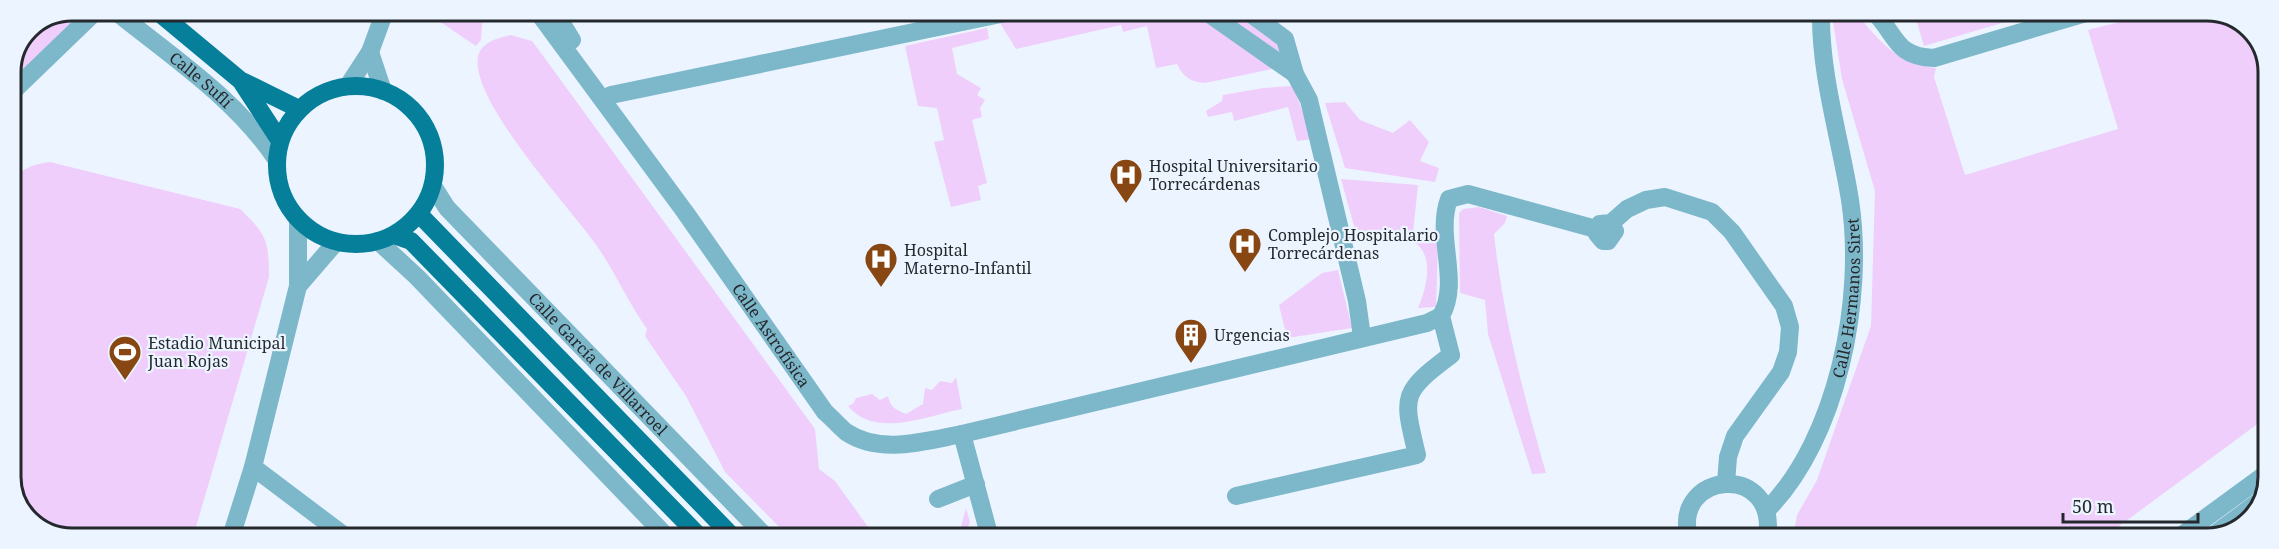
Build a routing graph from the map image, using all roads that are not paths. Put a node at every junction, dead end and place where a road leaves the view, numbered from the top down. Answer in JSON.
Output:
{"nodes":[{"id":1,"x":85,"y":21,"type":"edge"},
{"id":2,"x":129,"y":21,"type":"edge"},
{"id":3,"x":170,"y":21,"type":"edge"},
{"id":4,"x":381,"y":21,"type":"edge"},
{"id":5,"x":544,"y":21,"type":"edge"},
{"id":6,"x":561,"y":21,"type":"edge"},
{"id":7,"x":967,"y":21,"type":"edge"},
{"id":8,"x":1219,"y":21,"type":"edge"},
{"id":9,"x":1261,"y":21,"type":"edge"},
{"id":10,"x":1822,"y":21,"type":"edge"},
{"id":11,"x":1881,"y":21,"type":"edge"},
{"id":12,"x":2059,"y":21,"type":"edge"},
{"id":13,"x":370,"y":52,"type":"junction"},
{"id":14,"x":1295,"y":74,"type":"junction"},
{"id":15,"x":240,"y":80,"type":"junction"},
{"id":16,"x":21,"y":82,"type":"edge"},
{"id":17,"x":348,"y":86,"type":"junction"},
{"id":18,"x":383,"y":91,"type":"junction"},
{"id":19,"x":611,"y":95,"type":"junction"},
{"id":20,"x":299,"y":109,"type":"junction"},
{"id":21,"x":632,"y":138,"type":"junction"},
{"id":22,"x":278,"y":150,"type":"junction"},
{"id":23,"x":433,"y":186,"type":"junction"},
{"id":24,"x":419,"y":214,"type":"junction"},
{"id":25,"x":298,"y":219,"type":"junction"},
{"id":26,"x":386,"y":238,"type":"junction"},
{"id":27,"x":336,"y":242,"type":"junction"},
{"id":28,"x":298,"y":286,"type":"junction"},
{"id":29,"x":1441,"y":316,"type":"junction"},
{"id":30,"x":1362,"y":337,"type":"junction"},
{"id":31,"x":962,"y":434,"type":"junction"},
{"id":32,"x":253,"y":467,"type":"junction"},
{"id":33,"x":2258,"y":480,"type":"edge"},
{"id":34,"x":1726,"y":483,"type":"junction"},
{"id":35,"x":976,"y":484,"type":"junction"},
{"id":36,"x":1236,"y":496,"type":"dead end"},
{"id":37,"x":938,"y":499,"type":"dead end"},
{"id":38,"x":1767,"y":510,"type":"junction"},
{"id":39,"x":234,"y":528,"type":"edge"},
{"id":40,"x":334,"y":528,"type":"edge"},
{"id":41,"x":658,"y":528,"type":"edge"},
{"id":42,"x":691,"y":528,"type":"edge"},
{"id":43,"x":724,"y":528,"type":"edge"},
{"id":44,"x":757,"y":528,"type":"edge"},
{"id":45,"x":987,"y":528,"type":"edge"},
{"id":46,"x":1686,"y":528,"type":"edge"},
{"id":47,"x":1767,"y":528,"type":"edge"},
{"id":48,"x":2192,"y":528,"type":"edge"}],
"edges":[{"from":1,"to":16,"type":"street"},
{"from":2,"to":22,"type":"street","name":"Calle Suflí"},
{"from":3,"to":15,"type":"main road","name":"Calle Suflí"},
{"from":4,"to":13,"type":"street"},
{"from":5,"to":21,"type":"street","name":"Calle Astrofísica"},
{"from":6,"to":19,"type":"street","name":"Calle Astrofísica"},
{"from":7,"to":19,"type":"street"},
{"from":8,"to":14,"type":"street"},
{"from":9,"to":14,"type":"street"},
{"from":10,"to":38,"type":"street","name":"Calle Hermanos Siret"},
{"from":11,"to":12,"type":"street"},
{"from":13,"to":17,"type":"street"},
{"from":13,"to":18,"type":"street"},
{"from":14,"to":30,"type":"street"},
{"from":15,"to":20,"type":"main road","name":"Calle Suflí"},
{"from":15,"to":22,"type":"main road","name":"Calle Suflí"},
{"from":17,"to":18,"type":"main road"},
{"from":17,"to":20,"type":"main road"},
{"from":18,"to":23,"type":"main road"},
{"from":19,"to":21,"type":"street","name":"Calle Astrofísica"},
{"from":20,"to":22,"type":"main road"},
{"from":21,"to":31,"type":"street","name":"Calle Astrofísica"},
{"from":22,"to":25,"type":"main road"},
{"from":23,"to":24,"type":"main road"},
{"from":23,"to":44,"type":"street","name":"Calle García de Villarroel"},
{"from":24,"to":26,"type":"main road"},
{"from":24,"to":43,"type":"main road","name":"Calle García de Villarroel"},
{"from":25,"to":27,"type":"main road"},
{"from":25,"to":28,"type":"street"},
{"from":26,"to":27,"type":"main road"},
{"from":26,"to":41,"type":"street"},
{"from":26,"to":42,"type":"main road"},
{"from":27,"to":28,"type":"street"},
{"from":28,"to":32,"type":"street"},
{"from":29,"to":30,"type":"street","name":"Calle Astrofísica"},
{"from":29,"to":34,"type":"street"},
{"from":29,"to":36,"type":"street"},
{"from":30,"to":31,"type":"street","name":"Calle Astrofísica"},
{"from":31,"to":35,"type":"street"},
{"from":32,"to":39,"type":"street"},
{"from":32,"to":40,"type":"street"},
{"from":33,"to":48,"type":"street"},
{"from":34,"to":38,"type":"street"},
{"from":34,"to":46,"type":"street"},
{"from":35,"to":37,"type":"street"},
{"from":35,"to":45,"type":"street"},
{"from":38,"to":47,"type":"street"}]}
